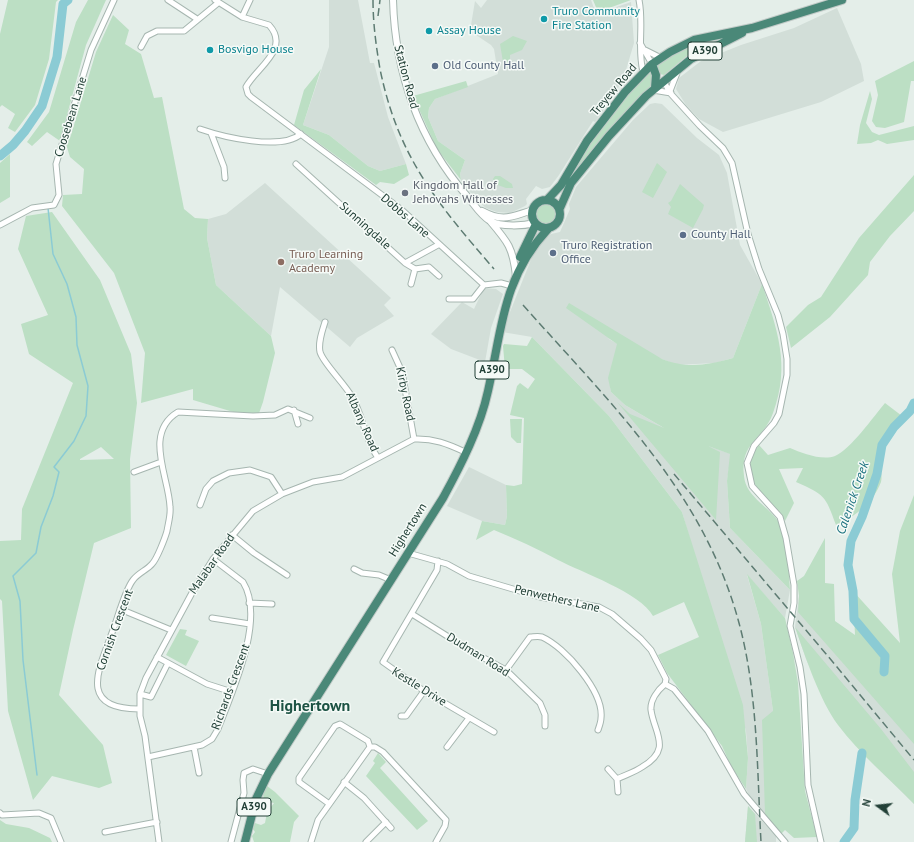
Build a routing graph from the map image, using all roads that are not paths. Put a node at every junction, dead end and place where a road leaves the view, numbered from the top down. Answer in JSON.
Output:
{"nodes":[{"id":1,"x":114,"y":0,"type":"edge"},
{"id":2,"x":168,"y":0,"type":"edge"},
{"id":3,"x":250,"y":0,"type":"edge"},
{"id":4,"x":393,"y":0,"type":"edge"},
{"id":5,"x":638,"y":0,"type":"edge"},
{"id":6,"x":842,"y":0,"type":"edge"},
{"id":7,"x":216,"y":1,"type":"edge"},
{"id":8,"x":242,"y":17,"type":"junction"},
{"id":9,"x":197,"y":18,"type":"junction"},
{"id":10,"x":752,"y":28,"type":"junction"},
{"id":11,"x":640,"y":43,"type":"junction"},
{"id":12,"x":141,"y":47,"type":"dead end"},
{"id":13,"x":645,"y":49,"type":"junction"},
{"id":14,"x":661,"y":58,"type":"junction"},
{"id":15,"x":652,"y":64,"type":"junction"},
{"id":16,"x":680,"y":68,"type":"junction"},
{"id":17,"x":643,"y":72,"type":"junction"},
{"id":18,"x":656,"y":75,"type":"junction"},
{"id":19,"x":664,"y":82,"type":"junction"},
{"id":20,"x":654,"y":89,"type":"junction"},
{"id":21,"x":671,"y":93,"type":"junction"},
{"id":22,"x":200,"y":129,"type":"dead end"},
{"id":23,"x":211,"y":133,"type":"junction"},
{"id":24,"x":301,"y":134,"type":"junction"},
{"id":25,"x":296,"y":164,"type":"dead end"},
{"id":26,"x":225,"y":178,"type":"dead end"},
{"id":27,"x":547,"y":200,"type":"junction"},
{"id":28,"x":477,"y":208,"type":"junction"},
{"id":29,"x":560,"y":208,"type":"junction"},
{"id":30,"x":533,"y":210,"type":"junction"},
{"id":31,"x":490,"y":221,"type":"junction"},
{"id":32,"x":535,"y":223,"type":"junction"},
{"id":33,"x":0,"y":225,"type":"edge"},
{"id":34,"x":548,"y":229,"type":"junction"},
{"id":35,"x":438,"y":245,"type":"junction"},
{"id":36,"x":405,"y":263,"type":"junction"},
{"id":37,"x":415,"y":269,"type":"junction"},
{"id":38,"x":440,"y":276,"type":"dead end"},
{"id":39,"x":516,"y":276,"type":"junction"},
{"id":40,"x":411,"y":284,"type":"dead end"},
{"id":41,"x":484,"y":285,"type":"junction"},
{"id":42,"x":512,"y":286,"type":"junction"},
{"id":43,"x":449,"y":299,"type":"dead end"},
{"id":44,"x":325,"y":322,"type":"dead end"},
{"id":45,"x":392,"y":350,"type":"dead end"},
{"id":46,"x":294,"y":410,"type":"junction"},
{"id":47,"x":310,"y":418,"type":"dead end"},
{"id":48,"x":298,"y":424,"type":"dead end"},
{"id":49,"x":414,"y":439,"type":"junction"},
{"id":50,"x":465,"y":452,"type":"junction"},
{"id":51,"x":378,"y":458,"type":"junction"},
{"id":52,"x":161,"y":462,"type":"junction"},
{"id":53,"x":134,"y":472,"type":"dead end"},
{"id":54,"x":282,"y":494,"type":"junction"},
{"id":55,"x":200,"y":505,"type":"dead end"},
{"id":56,"x":232,"y":535,"type":"junction"},
{"id":57,"x":408,"y":553,"type":"junction"},
{"id":58,"x":213,"y":559,"type":"junction"},
{"id":59,"x":438,"y":561,"type":"junction"},
{"id":60,"x":354,"y":569,"type":"dead end"},
{"id":61,"x":287,"y":575,"type":"dead end"},
{"id":62,"x":390,"y":580,"type":"junction"},
{"id":63,"x":249,"y":603,"type":"junction"},
{"id":64,"x":272,"y":604,"type":"dead end"},
{"id":65,"x":120,"y":609,"type":"junction"},
{"id":66,"x":412,"y":614,"type":"junction"},
{"id":67,"x":212,"y":618,"type":"dead end"},
{"id":68,"x":250,"y":624,"type":"junction"},
{"id":69,"x":171,"y":630,"type":"junction"},
{"id":70,"x":157,"y":657,"type":"junction"},
{"id":71,"x":168,"y":663,"type":"junction"},
{"id":72,"x":506,"y":670,"type":"junction"},
{"id":73,"x":665,"y":684,"type":"junction"},
{"id":74,"x":424,"y":690,"type":"junction"},
{"id":75,"x":232,"y":692,"type":"junction"},
{"id":76,"x":140,"y":694,"type":"junction"},
{"id":77,"x":139,"y":710,"type":"junction"},
{"id":78,"x":401,"y":716,"type":"dead end"},
{"id":79,"x":469,"y":718,"type":"junction"},
{"id":80,"x":545,"y":726,"type":"dead end"},
{"id":81,"x":598,"y":730,"type":"dead end"},
{"id":82,"x":494,"y":732,"type":"dead end"},
{"id":83,"x":447,"y":746,"type":"dead end"},
{"id":84,"x":194,"y":747,"type":"junction"},
{"id":85,"x":370,"y":747,"type":"junction"},
{"id":86,"x":148,"y":757,"type":"junction"},
{"id":87,"x":608,"y":769,"type":"dead end"},
{"id":88,"x":200,"y":773,"type":"dead end"},
{"id":89,"x":268,"y":774,"type":"junction"},
{"id":90,"x":617,"y":779,"type":"junction"},
{"id":91,"x":344,"y":782,"type":"junction"},
{"id":92,"x":618,"y":792,"type":"dead end"},
{"id":93,"x":328,"y":803,"type":"junction"},
{"id":94,"x":0,"y":813,"type":"edge"},
{"id":95,"x":157,"y":822,"type":"junction"},
{"id":96,"x":386,"y":822,"type":"junction"},
{"id":97,"x":391,"y":828,"type":"dead end"},
{"id":98,"x":105,"y":832,"type":"dead end"},
{"id":99,"x":61,"y":842,"type":"edge"},
{"id":100,"x":159,"y":842,"type":"edge"},
{"id":101,"x":231,"y":842,"type":"edge"},
{"id":102,"x":245,"y":842,"type":"edge"},
{"id":103,"x":311,"y":842,"type":"edge"},
{"id":104,"x":366,"y":842,"type":"edge"},
{"id":105,"x":436,"y":842,"type":"edge"},
{"id":106,"x":785,"y":842,"type":"edge"},
{"id":107,"x":821,"y":842,"type":"edge"}],
"edges":[{"from":1,"to":33,"type":"street","name":"Coosebean Lane"},
{"from":2,"to":9,"type":"street"},
{"from":3,"to":8,"type":"street"},
{"from":4,"to":28,"type":"street","name":"Station Road"},
{"from":5,"to":11,"type":"street"},
{"from":6,"to":10,"type":"highway","name":"Treyew Road"},
{"from":7,"to":8,"type":"street","name":"Dobbs Lane"},
{"from":7,"to":9,"type":"street"},
{"from":8,"to":24,"type":"street","name":"Dobbs Lane"},
{"from":9,"to":12,"type":"street"},
{"from":10,"to":14,"type":"highway","name":"Treyew Road","number":"A390"},
{"from":10,"to":16,"type":"highway","name":"Treyew Road","number":"A390"},
{"from":11,"to":13,"type":"street"},
{"from":11,"to":17,"type":"street"},
{"from":13,"to":14,"type":"street"},
{"from":13,"to":15,"type":"street"},
{"from":14,"to":15,"type":"highway","name":"Treyew Road","number":"A390"},
{"from":15,"to":17,"type":"highway","name":"Treyew Road","number":"A390"},
{"from":15,"to":18,"type":"highway"},
{"from":16,"to":19,"type":"highway","name":"Treyew Road","number":"A390"},
{"from":16,"to":21,"type":"street"},
{"from":17,"to":27,"type":"highway","name":"Treyew Road","number":"A390"},
{"from":18,"to":19,"type":"highway"},
{"from":18,"to":20,"type":"highway"},
{"from":19,"to":20,"type":"highway","name":"Treyew Road","number":"A390"},
{"from":19,"to":21,"type":"street"},
{"from":20,"to":21,"type":"street"},
{"from":20,"to":29,"type":"highway","name":"Treyew Road","number":"A390"},
{"from":21,"to":107,"type":"street"},
{"from":22,"to":23,"type":"street"},
{"from":23,"to":24,"type":"street"},
{"from":23,"to":26,"type":"street"},
{"from":24,"to":35,"type":"street","name":"Dobbs Lane"},
{"from":25,"to":36,"type":"street","name":"Sunningdale"},
{"from":27,"to":29,"type":"highway"},
{"from":27,"to":30,"type":"highway"},
{"from":28,"to":30,"type":"street","name":"Station Road"},
{"from":28,"to":31,"type":"street","name":"Station Road"},
{"from":29,"to":34,"type":"highway"},
{"from":30,"to":32,"type":"highway"},
{"from":31,"to":32,"type":"street"},
{"from":31,"to":39,"type":"street","name":"Station Road"},
{"from":32,"to":34,"type":"highway"},
{"from":32,"to":39,"type":"highway","name":"Highertown","number":"A390"},
{"from":34,"to":39,"type":"highway","name":"Highertown","number":"A390"},
{"from":35,"to":36,"type":"street"},
{"from":35,"to":41,"type":"street","name":"Dobbs Lane"},
{"from":36,"to":37,"type":"street","name":"Sunningdale"},
{"from":37,"to":38,"type":"street"},
{"from":37,"to":40,"type":"street"},
{"from":39,"to":42,"type":"highway","name":"Highertown","number":"A390"},
{"from":41,"to":42,"type":"street"},
{"from":41,"to":43,"type":"street"},
{"from":42,"to":50,"type":"highway","name":"Highertown","number":"A390"},
{"from":44,"to":51,"type":"street","name":"Albany Road"},
{"from":45,"to":49,"type":"street","name":"Kirby Road"},
{"from":46,"to":47,"type":"street"},
{"from":46,"to":48,"type":"street"},
{"from":46,"to":52,"type":"street","name":"Cornish Crescent"},
{"from":49,"to":50,"type":"street"},
{"from":49,"to":51,"type":"street","name":"Malabar Road"},
{"from":50,"to":57,"type":"highway","name":"Highertown","number":"A390"},
{"from":51,"to":54,"type":"street","name":"Malabar Road"},
{"from":52,"to":53,"type":"street"},
{"from":52,"to":65,"type":"street","name":"Cornish Crescent"},
{"from":54,"to":55,"type":"street"},
{"from":54,"to":56,"type":"street","name":"Malabar Road"},
{"from":56,"to":58,"type":"street","name":"Malabar Road"},
{"from":56,"to":61,"type":"street"},
{"from":57,"to":59,"type":"street","name":"Penwethers Lane"},
{"from":57,"to":62,"type":"highway","name":"Highertown","number":"A390"},
{"from":58,"to":63,"type":"street","name":"Richards Crescent"},
{"from":58,"to":69,"type":"street","name":"Malabar Road"},
{"from":59,"to":66,"type":"street","name":"Kestle Drive"},
{"from":59,"to":73,"type":"street","name":"Penwethers Lane"},
{"from":60,"to":62,"type":"street"},
{"from":62,"to":89,"type":"highway","name":"Highertown","number":"A390"},
{"from":63,"to":64,"type":"street"},
{"from":63,"to":68,"type":"street","name":"Richards Crescent"},
{"from":65,"to":69,"type":"street"},
{"from":65,"to":77,"type":"street","name":"Cornish Crescent"},
{"from":66,"to":72,"type":"street","name":"Dudman Road"},
{"from":66,"to":74,"type":"street","name":"Kestle Drive"},
{"from":67,"to":68,"type":"street"},
{"from":68,"to":75,"type":"street","name":"Richards Crescent"},
{"from":69,"to":70,"type":"street","name":"Malabar Road"},
{"from":70,"to":71,"type":"street"},
{"from":70,"to":76,"type":"street","name":"Malabar Road"},
{"from":71,"to":75,"type":"street"},
{"from":71,"to":76,"type":"street"},
{"from":72,"to":80,"type":"street","name":"Dudman Road"},
{"from":72,"to":81,"type":"street"},
{"from":73,"to":90,"type":"street"},
{"from":73,"to":106,"type":"street"},
{"from":74,"to":78,"type":"street"},
{"from":74,"to":79,"type":"street","name":"Kestle Drive"},
{"from":75,"to":84,"type":"street","name":"Richards Crescent"},
{"from":76,"to":77,"type":"street","name":"Malabar Road"},
{"from":77,"to":86,"type":"street","name":"Malabar Road"},
{"from":79,"to":82,"type":"street","name":"Kestle Drive"},
{"from":79,"to":83,"type":"street"},
{"from":84,"to":86,"type":"street","name":"Richards Crescent"},
{"from":84,"to":88,"type":"street"},
{"from":85,"to":91,"type":"street"},
{"from":85,"to":93,"type":"street"},
{"from":85,"to":105,"type":"street"},
{"from":86,"to":95,"type":"street","name":"Malabar Road"},
{"from":87,"to":90,"type":"street"},
{"from":89,"to":101,"type":"street"},
{"from":89,"to":102,"type":"highway","number":"A390"},
{"from":90,"to":92,"type":"street"},
{"from":91,"to":93,"type":"street"},
{"from":91,"to":96,"type":"street"},
{"from":93,"to":103,"type":"street"},
{"from":94,"to":99,"type":"street"},
{"from":95,"to":98,"type":"street"},
{"from":95,"to":100,"type":"street","name":"Malabar Road"},
{"from":96,"to":97,"type":"street"},
{"from":96,"to":104,"type":"street"}]}
